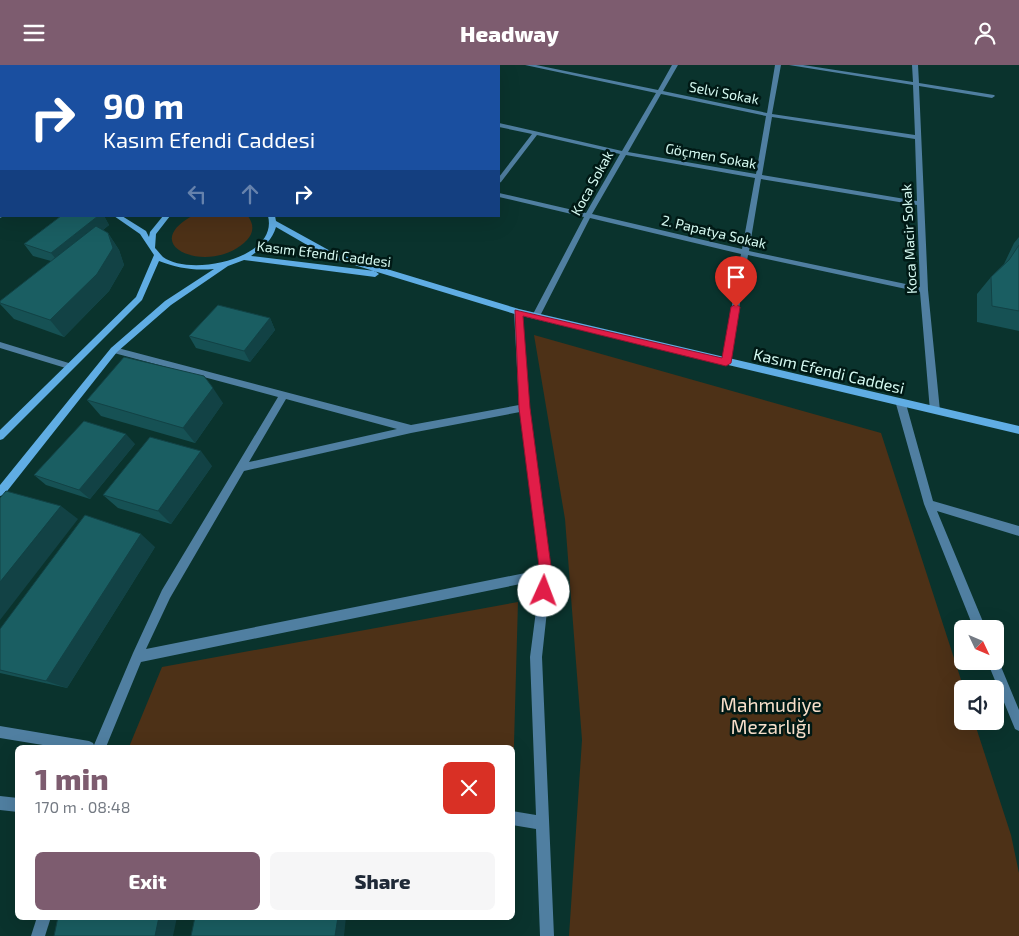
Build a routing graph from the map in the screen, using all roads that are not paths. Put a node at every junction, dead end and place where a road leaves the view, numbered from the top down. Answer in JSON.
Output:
{"nodes":[{"id":1,"x":528,"y":65,"type":"edge"},
{"id":2,"x":675,"y":65,"type":"edge"},
{"id":3,"x":778,"y":65,"type":"edge"},
{"id":4,"x":792,"y":65,"type":"edge"},
{"id":5,"x":914,"y":65,"type":"edge"},
{"id":6,"x":914,"y":84,"type":"junction"},
{"id":7,"x":660,"y":93,"type":"junction"},
{"id":8,"x":992,"y":96,"type":"dead end"},
{"id":9,"x":769,"y":115,"type":"junction"},
{"id":10,"x":500,"y":125,"type":"edge"},
{"id":11,"x":534,"y":134,"type":"junction"},
{"id":12,"x":916,"y":137,"type":"junction"},
{"id":13,"x":624,"y":153,"type":"junction"},
{"id":14,"x":758,"y":177,"type":"junction"},
{"id":15,"x":500,"y":180,"type":"edge"},
{"id":16,"x":500,"y":195,"type":"edge"},
{"id":17,"x":921,"y":204,"type":"junction"},
{"id":18,"x":588,"y":215,"type":"junction"},
{"id":19,"x":119,"y":217,"type":"edge"},
{"id":20,"x":166,"y":217,"type":"edge"},
{"id":21,"x":272,"y":220,"type":"edge"},
{"id":22,"x":152,"y":246,"type":"junction"},
{"id":23,"x":745,"y":252,"type":"junction"},
{"id":24,"x":157,"y":256,"type":"junction"},
{"id":25,"x":244,"y":258,"type":"junction"},
{"id":26,"x":225,"y":265,"type":"junction"},
{"id":27,"x":400,"y":277,"type":"junction"},
{"id":28,"x":924,"y":290,"type":"junction"},
{"id":29,"x":518,"y":312,"type":"junction"},
{"id":30,"x":536,"y":316,"type":"junction"},
{"id":31,"x":0,"y":345,"type":"edge"},
{"id":32,"x":114,"y":350,"type":"junction"},
{"id":33,"x":726,"y":363,"type":"junction"},
{"id":34,"x":69,"y":367,"type":"junction"},
{"id":35,"x":284,"y":394,"type":"junction"},
{"id":36,"x":901,"y":404,"type":"junction"},
{"id":37,"x":524,"y":408,"type":"junction"},
{"id":38,"x":935,"y":411,"type":"junction"},
{"id":39,"x":411,"y":429,"type":"junction"},
{"id":40,"x":1019,"y":430,"type":"edge"},
{"id":41,"x":0,"y":436,"type":"edge"},
{"id":42,"x":241,"y":468,"type":"junction"},
{"id":43,"x":0,"y":492,"type":"edge"},
{"id":44,"x":929,"y":504,"type":"junction"},
{"id":45,"x":1019,"y":531,"type":"edge"},
{"id":46,"x":546,"y":574,"type":"junction"},
{"id":47,"x":976,"y":620,"type":"edge"},
{"id":48,"x":137,"y":657,"type":"junction"},
{"id":49,"x":997,"y":670,"type":"edge"},
{"id":50,"x":1019,"y":725,"type":"edge"},
{"id":51,"x":0,"y":732,"type":"edge"},
{"id":52,"x":77,"y":745,"type":"edge"},
{"id":53,"x":101,"y":745,"type":"edge"},
{"id":54,"x":0,"y":803,"type":"edge"},
{"id":55,"x":15,"y":805,"type":"edge"},
{"id":56,"x":515,"y":818,"type":"edge"},
{"id":57,"x":542,"y":823,"type":"junction"},
{"id":58,"x":43,"y":920,"type":"edge"},
{"id":59,"x":38,"y":936,"type":"edge"},
{"id":60,"x":546,"y":936,"type":"edge"}],
"edges":[{"from":1,"to":7,"type":"street","name":"Selvi Sokak"},
{"from":2,"to":7,"type":"street","name":"Koca Sokak"},
{"from":3,"to":9,"type":"street"},
{"from":4,"to":6,"type":"street"},
{"from":5,"to":6,"type":"street","name":"Koca Macir Sokak"},
{"from":6,"to":8,"type":"street"},
{"from":6,"to":12,"type":"street","name":"Koca Macir Sokak"},
{"from":7,"to":9,"type":"street","name":"Selvi Sokak"},
{"from":7,"to":13,"type":"street","name":"Koca Sokak"},
{"from":9,"to":12,"type":"street","name":"Selvi Sokak"},
{"from":9,"to":14,"type":"street"},
{"from":10,"to":11,"type":"street","name":"Göçmen Sokak"},
{"from":11,"to":13,"type":"street","name":"Göçmen Sokak"},
{"from":11,"to":15,"type":"street"},
{"from":12,"to":17,"type":"street","name":"Koca Macir Sokak"},
{"from":13,"to":14,"type":"street","name":"Göçmen Sokak"},
{"from":13,"to":18,"type":"street","name":"Koca Sokak"},
{"from":14,"to":17,"type":"street","name":"Göçmen Sokak"},
{"from":14,"to":23,"type":"street"},
{"from":16,"to":18,"type":"street","name":"2. Papatya Sokak"},
{"from":17,"to":28,"type":"street","name":"Koca Macir Sokak"},
{"from":18,"to":23,"type":"street","name":"2. Papatya Sokak"},
{"from":18,"to":30,"type":"street","name":"Koca Sokak"},
{"from":19,"to":22,"type":"street"},
{"from":20,"to":22,"type":"street"},
{"from":21,"to":25,"type":"street"},
{"from":21,"to":27,"type":"street","name":"Kasım Efendi Caddesi"},
{"from":22,"to":24,"type":"street"},
{"from":23,"to":28,"type":"street","name":"2. Papatya Sokak"},
{"from":23,"to":33,"type":"street"},
{"from":24,"to":26,"type":"street"},
{"from":24,"to":34,"type":"street"},
{"from":25,"to":26,"type":"street"},
{"from":25,"to":27,"type":"street","name":"Kasım Efendi Caddesi"},
{"from":26,"to":32,"type":"street"},
{"from":27,"to":29,"type":"street","name":"Kasım Efendi Caddesi"},
{"from":28,"to":38,"type":"street","name":"Koca Macir Sokak"},
{"from":29,"to":30,"type":"street","name":"Kasım Efendi Caddesi"},
{"from":29,"to":37,"type":"street"},
{"from":30,"to":33,"type":"street","name":"Kasım Efendi Caddesi"},
{"from":31,"to":34,"type":"street"},
{"from":32,"to":35,"type":"street"},
{"from":32,"to":43,"type":"street"},
{"from":33,"to":36,"type":"street","name":"Kasım Efendi Caddesi"},
{"from":34,"to":41,"type":"street"},
{"from":35,"to":39,"type":"street"},
{"from":35,"to":42,"type":"street"},
{"from":36,"to":38,"type":"street","name":"Kasım Efendi Caddesi"},
{"from":36,"to":44,"type":"street"},
{"from":37,"to":39,"type":"street"},
{"from":37,"to":46,"type":"street"},
{"from":38,"to":40,"type":"street","name":"Kasım Efendi Caddesi"},
{"from":39,"to":42,"type":"street"},
{"from":42,"to":48,"type":"street"},
{"from":44,"to":45,"type":"street"},
{"from":44,"to":47,"type":"street"},
{"from":46,"to":48,"type":"street"},
{"from":46,"to":57,"type":"street"},
{"from":48,"to":53,"type":"street"},
{"from":49,"to":50,"type":"street"},
{"from":51,"to":52,"type":"street"},
{"from":54,"to":55,"type":"street"},
{"from":56,"to":57,"type":"street"},
{"from":57,"to":60,"type":"street"},
{"from":58,"to":59,"type":"street"}]}
